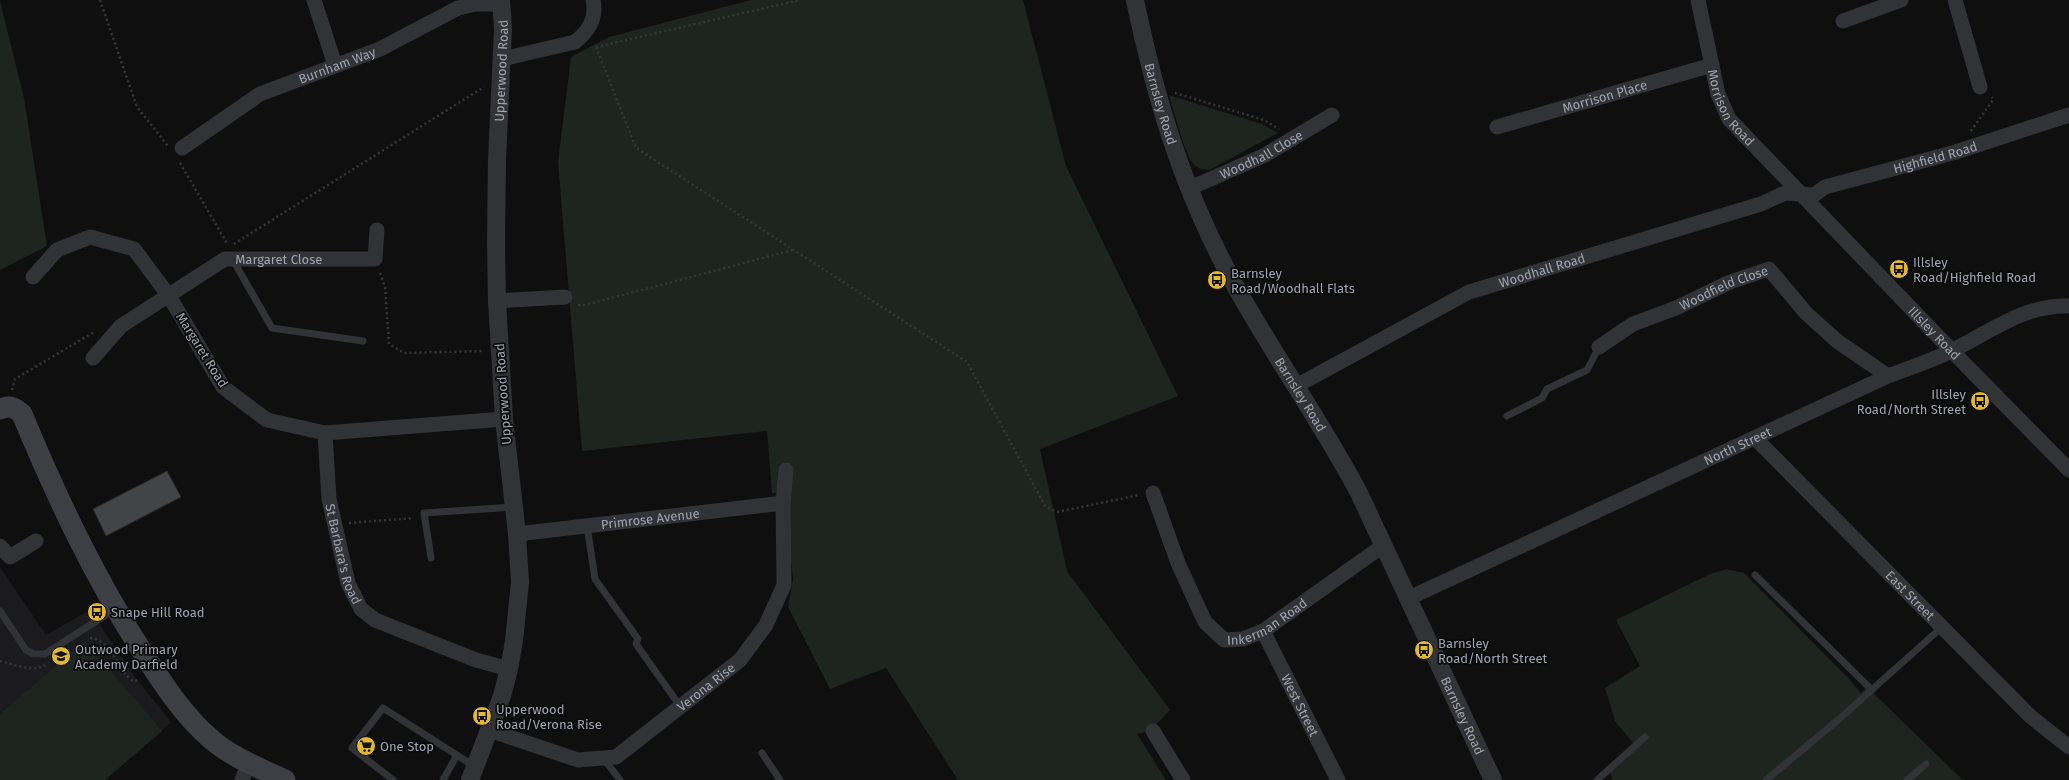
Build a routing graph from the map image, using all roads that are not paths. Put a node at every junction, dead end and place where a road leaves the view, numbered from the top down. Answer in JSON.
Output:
{"nodes":[{"id":1,"x":314,"y":0,"type":"edge"},
{"id":2,"x":593,"y":0,"type":"edge"},
{"id":3,"x":1135,"y":0,"type":"edge"},
{"id":4,"x":1698,"y":0,"type":"edge"},
{"id":5,"x":1901,"y":0,"type":"edge"},
{"id":6,"x":1955,"y":0,"type":"edge"},
{"id":7,"x":501,"y":2,"type":"edge"},
{"id":8,"x":1843,"y":21,"type":"dead end"},
{"id":9,"x":335,"y":65,"type":"junction"},
{"id":10,"x":1712,"y":65,"type":"junction"},
{"id":11,"x":502,"y":68,"type":"junction"},
{"id":12,"x":1980,"y":86,"type":"road end"},
{"id":13,"x":1332,"y":115,"type":"dead end"},
{"id":14,"x":2069,"y":115,"type":"edge"},
{"id":15,"x":1497,"y":127,"type":"dead end"},
{"id":16,"x":177,"y":153,"type":"road end"},
{"id":17,"x":1188,"y":189,"type":"junction"},
{"id":18,"x":1802,"y":195,"type":"junction"},
{"id":19,"x":377,"y":230,"type":"dead end"},
{"id":20,"x":233,"y":259,"type":"junction"},
{"id":21,"x":33,"y":277,"type":"dead end"},
{"id":22,"x":169,"y":296,"type":"junction"},
{"id":23,"x":565,"y":297,"type":"road end"},
{"id":24,"x":497,"y":301,"type":"junction"},
{"id":25,"x":2069,"y":306,"type":"edge"},
{"id":26,"x":363,"y":341,"type":"dead end"},
{"id":27,"x":1599,"y":347,"type":"joint"},
{"id":28,"x":1952,"y":351,"type":"junction"},
{"id":29,"x":93,"y":358,"type":"dead end"},
{"id":30,"x":1888,"y":376,"type":"junction"},
{"id":31,"x":1296,"y":386,"type":"junction"},
{"id":32,"x":8,"y":408,"type":"edge"},
{"id":33,"x":1507,"y":416,"type":"dead end"},
{"id":34,"x":504,"y":418,"type":"junction"},
{"id":35,"x":324,"y":433,"type":"junction"},
{"id":36,"x":1755,"y":438,"type":"junction"},
{"id":37,"x":786,"y":470,"type":"dead end"},
{"id":38,"x":2069,"y":470,"type":"edge"},
{"id":39,"x":1153,"y":492,"type":"road end"},
{"id":40,"x":782,"y":503,"type":"junction"},
{"id":41,"x":514,"y":507,"type":"junction"},
{"id":42,"x":586,"y":526,"type":"junction"},
{"id":43,"x":517,"y":534,"type":"junction"},
{"id":44,"x":36,"y":541,"type":"dead end"},
{"id":45,"x":1384,"y":545,"type":"junction"},
{"id":46,"x":0,"y":546,"type":"edge"},
{"id":47,"x":431,"y":558,"type":"dead end"},
{"id":48,"x":1755,"y":575,"type":"dead end"},
{"id":49,"x":1409,"y":598,"type":"junction"},
{"id":50,"x":116,"y":608,"type":"junction"},
{"id":51,"x":0,"y":610,"type":"edge"},
{"id":52,"x":1942,"y":628,"type":"junction"},
{"id":53,"x":1263,"y":631,"type":"junction"},
{"id":54,"x":509,"y":668,"type":"junction"},
{"id":55,"x":1872,"y":690,"type":"junction"},
{"id":56,"x":680,"y":706,"type":"junction"},
{"id":57,"x":489,"y":730,"type":"junction"},
{"id":58,"x":1153,"y":730,"type":"dead end"},
{"id":59,"x":1645,"y":737,"type":"dead end"},
{"id":60,"x":2069,"y":747,"type":"edge"},
{"id":61,"x":762,"y":753,"type":"dead end"},
{"id":62,"x":457,"y":755,"type":"junction"},
{"id":63,"x":603,"y":758,"type":"junction"},
{"id":64,"x":1926,"y":764,"type":"dead end"},
{"id":65,"x":246,"y":771,"type":"edge"},
{"id":66,"x":473,"y":774,"type":"edge"},
{"id":67,"x":285,"y":780,"type":"edge"},
{"id":68,"x":393,"y":780,"type":"edge"},
{"id":69,"x":443,"y":780,"type":"edge"},
{"id":70,"x":620,"y":780,"type":"edge"},
{"id":71,"x":780,"y":780,"type":"edge"},
{"id":72,"x":1183,"y":780,"type":"edge"},
{"id":73,"x":1338,"y":780,"type":"edge"},
{"id":74,"x":1493,"y":780,"type":"edge"},
{"id":75,"x":1597,"y":780,"type":"edge"},
{"id":76,"x":1766,"y":780,"type":"edge"},
{"id":77,"x":1907,"y":780,"type":"edge"}],
"edges":[{"from":1,"to":9,"type":"street"},
{"from":2,"to":11,"type":"street"},
{"from":3,"to":17,"type":"street","name":"Barnsley Road"},
{"from":4,"to":10,"type":"street","name":"Morrison Road"},
{"from":5,"to":8,"type":"street"},
{"from":6,"to":12,"type":"street"},
{"from":7,"to":9,"type":"street","name":"Burnham Way"},
{"from":7,"to":11,"type":"street","name":"Upperwood Road"},
{"from":9,"to":16,"type":"street","name":"Burnham Way"},
{"from":10,"to":15,"type":"street","name":"Morrison Place"},
{"from":10,"to":18,"type":"street","name":"Morrison Road"},
{"from":11,"to":24,"type":"street","name":"Upperwood Road"},
{"from":13,"to":17,"type":"street","name":"Woodhall Close"},
{"from":14,"to":18,"type":"street","name":"Highfield Road"},
{"from":17,"to":31,"type":"street","name":"Barnsley Road"},
{"from":18,"to":28,"type":"street","name":"Illsley Road"},
{"from":18,"to":31,"type":"street","name":"Woodhall Road"},
{"from":19,"to":20,"type":"street","name":"Margaret Close"},
{"from":20,"to":22,"type":"street","name":"Margaret Close"},
{"from":20,"to":26,"type":"lane"},
{"from":21,"to":22,"type":"street","name":"Margaret Road"},
{"from":22,"to":29,"type":"street","name":"Margaret Close"},
{"from":22,"to":35,"type":"street","name":"Margaret Road"},
{"from":23,"to":24,"type":"street"},
{"from":24,"to":34,"type":"street","name":"Upperwood Road"},
{"from":25,"to":28,"type":"street","name":"North Street"},
{"from":27,"to":30,"type":"street","name":"Woodfield Close"},
{"from":27,"to":33,"type":"lane"},
{"from":28,"to":30,"type":"street","name":"North Street"},
{"from":28,"to":38,"type":"street","name":"Illsley Road"},
{"from":30,"to":36,"type":"street","name":"North Street"},
{"from":31,"to":45,"type":"street","name":"Barnsley Road"},
{"from":32,"to":50,"type":"main road"},
{"from":34,"to":35,"type":"street","name":"Margaret Road"},
{"from":34,"to":41,"type":"street","name":"Upperwood Road"},
{"from":35,"to":54,"type":"street","name":"St Barbara's Road"},
{"from":36,"to":49,"type":"street","name":"North Street"},
{"from":36,"to":52,"type":"street","name":"East Street"},
{"from":37,"to":40,"type":"street","name":"Verona Rise"},
{"from":39,"to":53,"type":"street","name":"Inkerman Road"},
{"from":40,"to":42,"type":"street","name":"Primrose Avenue"},
{"from":40,"to":56,"type":"street","name":"Verona Rise"},
{"from":41,"to":43,"type":"street","name":"Upperwood Road"},
{"from":41,"to":47,"type":"lane"},
{"from":42,"to":43,"type":"street","name":"Primrose Avenue"},
{"from":42,"to":56,"type":"lane"},
{"from":43,"to":54,"type":"street","name":"Upperwood Road"},
{"from":44,"to":46,"type":"street"},
{"from":45,"to":49,"type":"street","name":"Barnsley Road"},
{"from":45,"to":53,"type":"street","name":"Inkerman Road"},
{"from":48,"to":55,"type":"lane"},
{"from":49,"to":74,"type":"street","name":"Barnsley Road"},
{"from":50,"to":51,"type":"lane"},
{"from":50,"to":65,"type":"main road"},
{"from":52,"to":55,"type":"lane"},
{"from":52,"to":60,"type":"street","name":"East Street"},
{"from":53,"to":73,"type":"street","name":"West Street"},
{"from":54,"to":57,"type":"street","name":"Upperwood Road"},
{"from":55,"to":76,"type":"lane"},
{"from":56,"to":63,"type":"street","name":"Verona Rise"},
{"from":57,"to":63,"type":"street","name":"Verona Rise"},
{"from":57,"to":66,"type":"street","name":"Upperwood Road"},
{"from":58,"to":72,"type":"street"},
{"from":59,"to":75,"type":"lane"},
{"from":61,"to":71,"type":"lane"},
{"from":62,"to":66,"type":"lane"},
{"from":62,"to":68,"type":"lane"},
{"from":62,"to":69,"type":"lane"},
{"from":63,"to":70,"type":"lane"},
{"from":64,"to":77,"type":"lane"},
{"from":65,"to":67,"type":"main road"}]}
